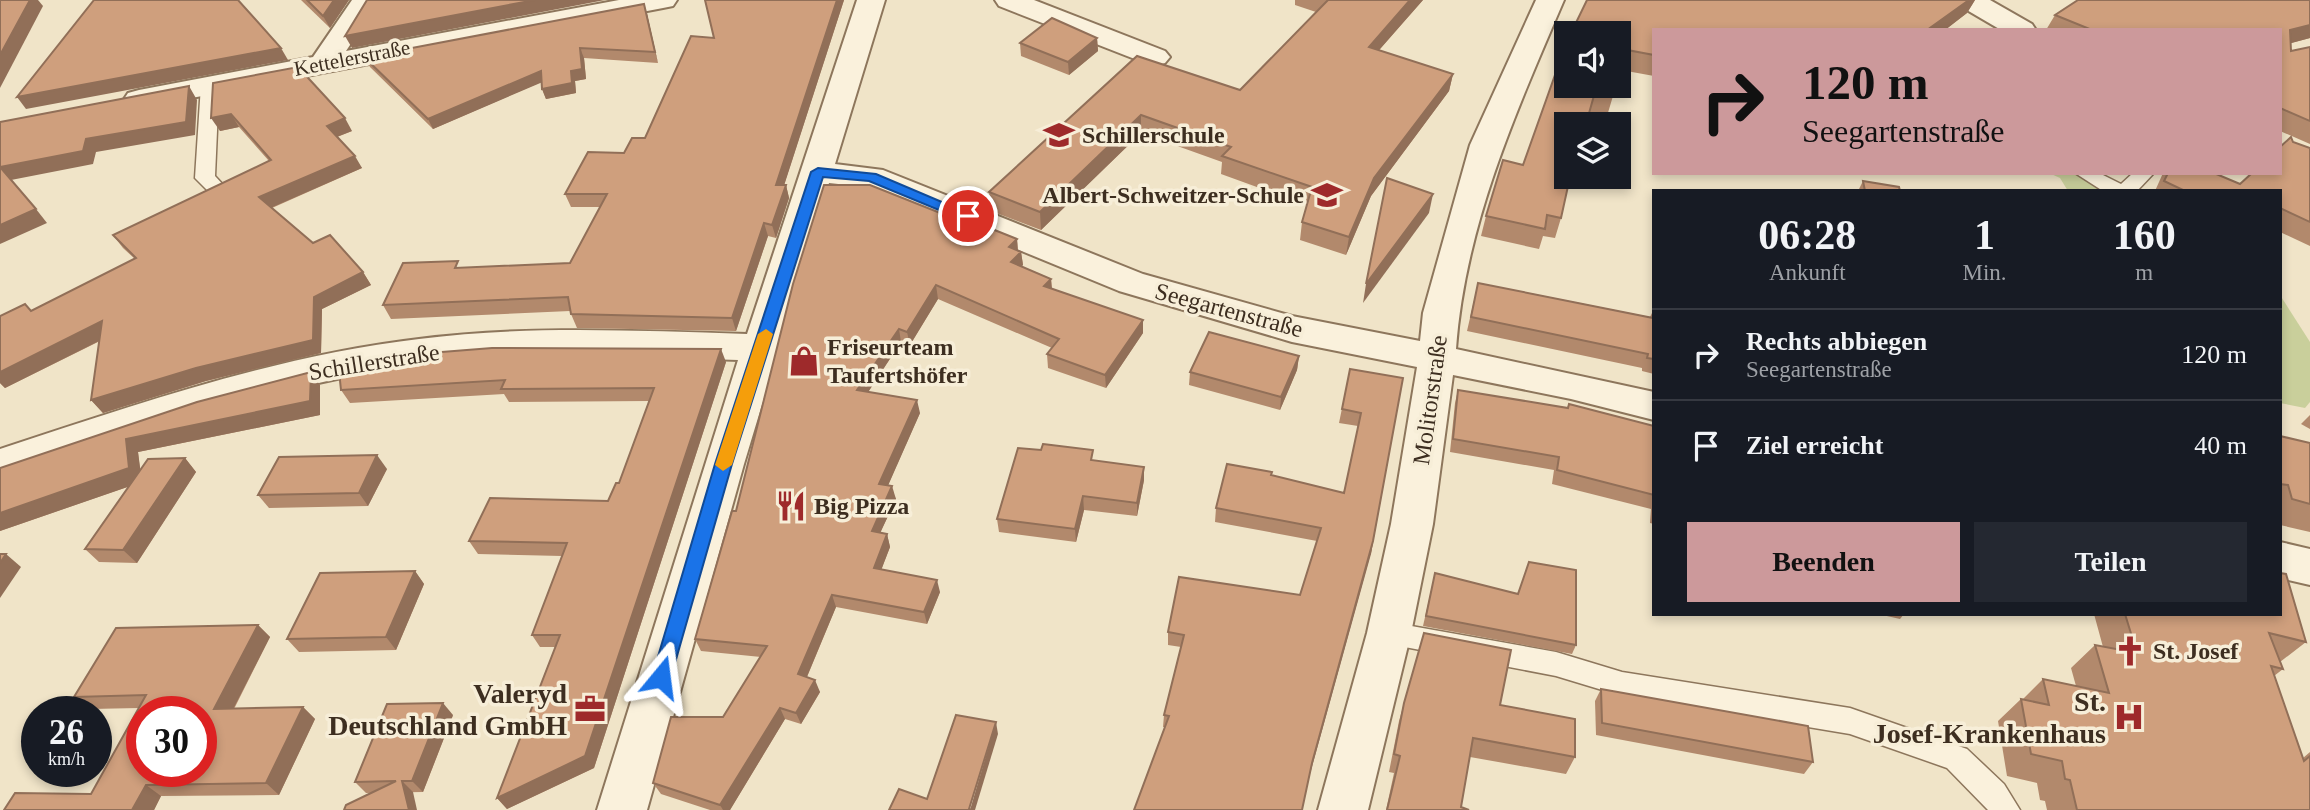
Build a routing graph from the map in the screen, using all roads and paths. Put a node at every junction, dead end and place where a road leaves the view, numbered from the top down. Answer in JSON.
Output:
{"nodes":[{"id":1,"x":366,"y":0,"type":"edge"},
{"id":2,"x":663,"y":0,"type":"edge"},
{"id":3,"x":871,"y":0,"type":"edge"},
{"id":4,"x":1009,"y":0,"type":"edge"},
{"id":5,"x":1550,"y":0,"type":"edge"},
{"id":6,"x":1969,"y":0,"type":"edge"},
{"id":7,"x":2018,"y":28,"type":"edge"},
{"id":8,"x":1155,"y":57,"type":"dead end"},
{"id":9,"x":323,"y":64,"type":"junction"},
{"id":10,"x":210,"y":85,"type":"junction"},
{"id":11,"x":118,"y":103,"type":"edge"},
{"id":12,"x":818,"y":172,"type":"junction"},
{"id":13,"x":2088,"y":175,"type":"edge"},
{"id":14,"x":2143,"y":175,"type":"edge"},
{"id":15,"x":2115,"y":189,"type":"edge"},
{"id":16,"x":2126,"y":189,"type":"edge"},
{"id":17,"x":218,"y":190,"type":"edge"},
{"id":18,"x":761,"y":347,"type":"junction"},
{"id":19,"x":1437,"y":359,"type":"junction"},
{"id":20,"x":1652,"y":406,"type":"edge"},
{"id":21,"x":0,"y":465,"type":"edge"},
{"id":22,"x":2282,"y":560,"type":"edge"},
{"id":23,"x":2310,"y":567,"type":"edge"},
{"id":24,"x":1389,"y":633,"type":"junction"},
{"id":25,"x":622,"y":810,"type":"edge"},
{"id":26,"x":1343,"y":810,"type":"edge"},
{"id":27,"x":2005,"y":810,"type":"edge"}],
"edges":[{"from":1,"to":9,"type":"street"},
{"from":2,"to":9,"type":"street","name":"Kettelerstraße"},
{"from":3,"to":12,"type":"street"},
{"from":4,"to":8,"type":"street"},
{"from":5,"to":19,"type":"street","name":"Molitorstraße"},
{"from":6,"to":7,"type":"street"},
{"from":9,"to":10,"type":"street","name":"Kettelerstraße"},
{"from":10,"to":11,"type":"street","name":"Kettelerstraße"},
{"from":10,"to":17,"type":"lane"},
{"from":12,"to":18,"type":"street"},
{"from":12,"to":19,"type":"street","name":"Seegartenstraße"},
{"from":13,"to":15,"type":"lane"},
{"from":14,"to":16,"type":"lane"},
{"from":18,"to":21,"type":"street","name":"Schillerstraße"},
{"from":18,"to":25,"type":"street"},
{"from":19,"to":20,"type":"street","name":"Seegartenstraße"},
{"from":19,"to":24,"type":"street","name":"Molitorstraße"},
{"from":22,"to":23,"type":"street"},
{"from":24,"to":26,"type":"street","name":"Molitorstraße"},
{"from":24,"to":27,"type":"lane"}]}
